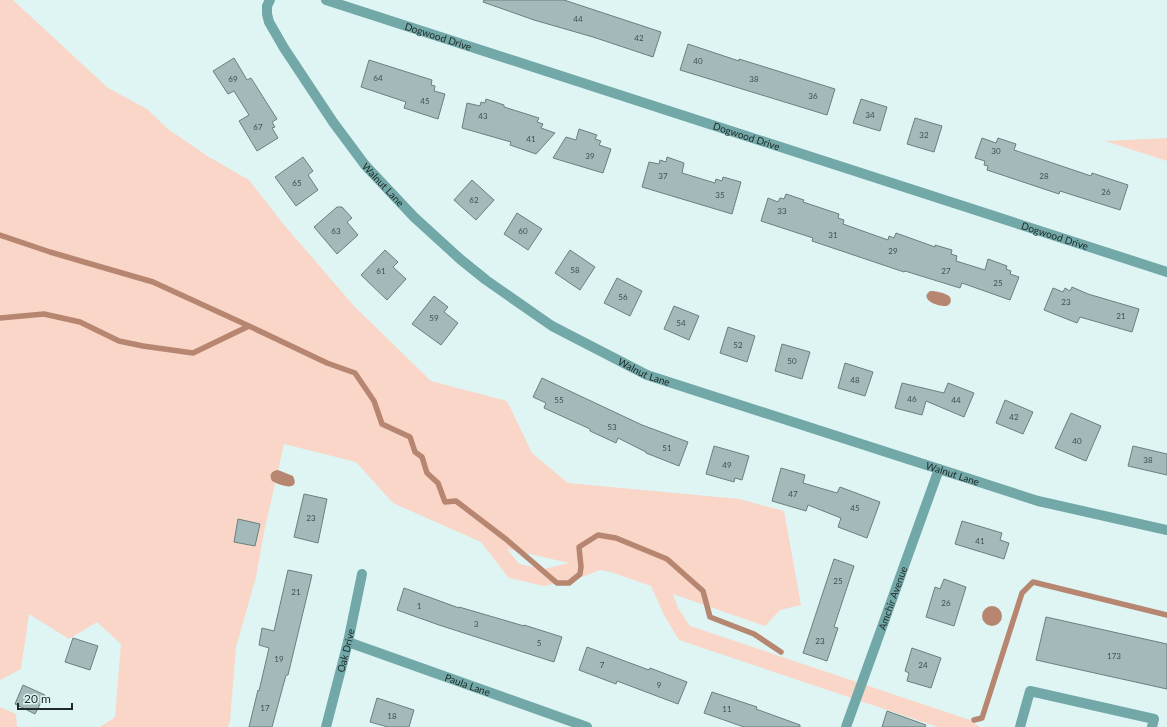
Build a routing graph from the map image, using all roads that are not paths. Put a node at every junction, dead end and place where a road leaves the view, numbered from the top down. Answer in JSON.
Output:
{"nodes":[{"id":1,"x":270,"y":0,"type":"edge"},
{"id":2,"x":326,"y":0,"type":"edge"},
{"id":3,"x":1167,"y":272,"type":"edge"},
{"id":4,"x":939,"y":469,"type":"junction"},
{"id":5,"x":1167,"y":530,"type":"edge"},
{"id":6,"x":362,"y":574,"type":"dead end"},
{"id":7,"x":348,"y":642,"type":"junction"},
{"id":8,"x":568,"y":724,"type":"edge"},
{"id":9,"x":326,"y":727,"type":"edge"},
{"id":10,"x":587,"y":727,"type":"edge"},
{"id":11,"x":846,"y":727,"type":"edge"},
{"id":12,"x":1020,"y":727,"type":"edge"},
{"id":13,"x":1152,"y":727,"type":"edge"}],
"edges":[{"from":1,"to":4,"type":"street","name":"Walnut Lane"},
{"from":2,"to":3,"type":"street","name":"Dogwood Drive"},
{"from":4,"to":5,"type":"street","name":"Walnut Lane"},
{"from":4,"to":11,"type":"street","name":"Amchir Avenue"},
{"from":6,"to":7,"type":"street","name":"Oak Drive"},
{"from":7,"to":8,"type":"street","name":"Paula Lane"},
{"from":7,"to":9,"type":"street","name":"Oak Drive"},
{"from":8,"to":10,"type":"street","name":"Paula Lane"},
{"from":12,"to":13,"type":"street"}]}
